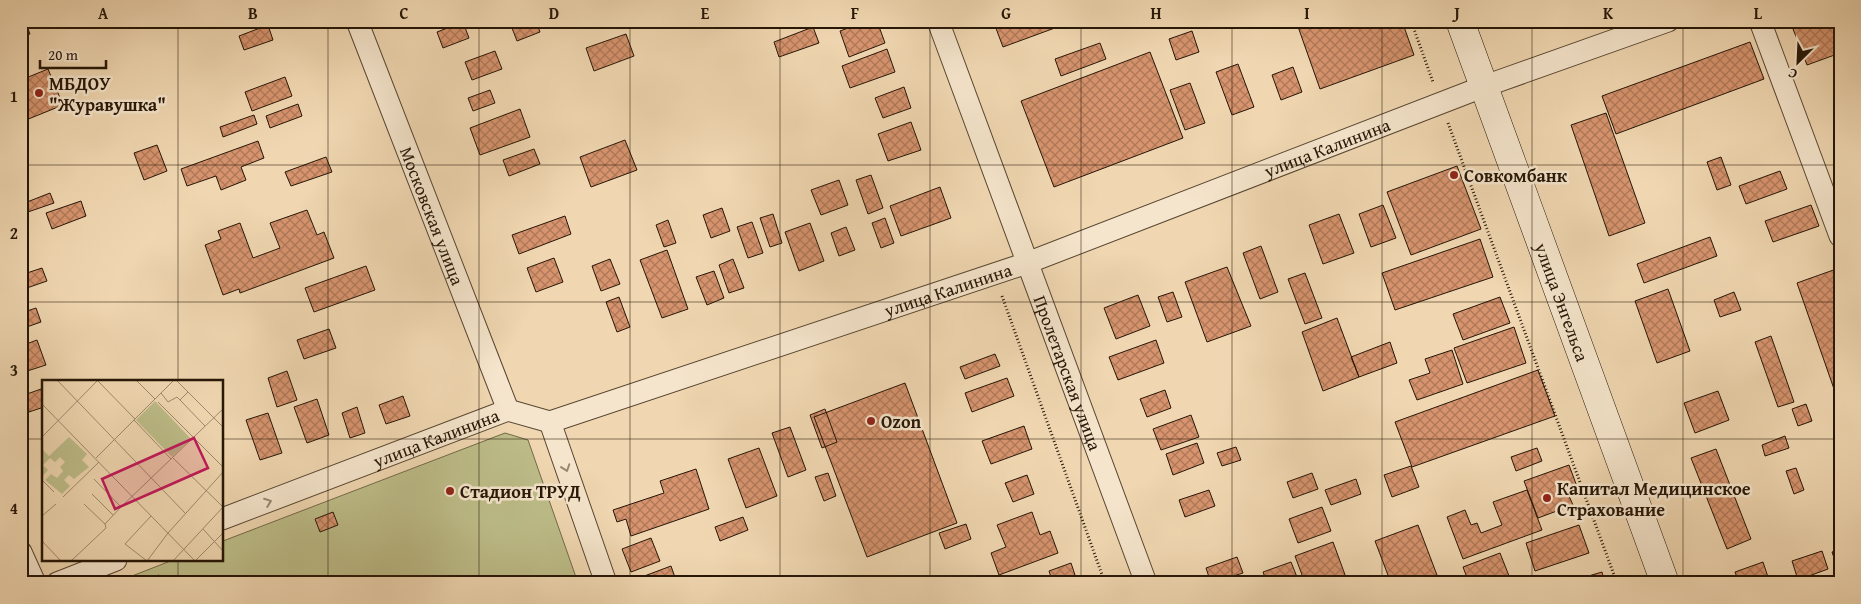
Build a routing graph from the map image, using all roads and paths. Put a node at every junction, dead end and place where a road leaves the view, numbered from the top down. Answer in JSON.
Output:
{"nodes":[{"id":1,"x":357,"y":21,"type":"edge"},
{"id":2,"x":938,"y":21,"type":"edge"},
{"id":3,"x":1411,"y":21,"type":"edge"},
{"id":4,"x":1460,"y":21,"type":"edge"},
{"id":5,"x":1668,"y":21,"type":"edge"},
{"id":6,"x":1760,"y":21,"type":"edge"},
{"id":7,"x":1485,"y":86,"type":"junction"},
{"id":8,"x":1441,"y":103,"type":"junction"},
{"id":9,"x":1840,"y":236,"type":"edge"},
{"id":10,"x":1027,"y":263,"type":"junction"},
{"id":11,"x":1002,"y":296,"type":"dead end"},
{"id":12,"x":508,"y":410,"type":"junction"},
{"id":13,"x":550,"y":422,"type":"junction"},
{"id":14,"x":224,"y":519,"type":"edge"},
{"id":15,"x":21,"y":552,"type":"edge"},
{"id":16,"x":111,"y":562,"type":"edge"},
{"id":17,"x":34,"y":583,"type":"edge"},
{"id":18,"x":57,"y":583,"type":"edge"},
{"id":19,"x":253,"y":583,"type":"edge"},
{"id":20,"x":410,"y":583,"type":"edge"},
{"id":21,"x":606,"y":583,"type":"edge"},
{"id":22,"x":1105,"y":583,"type":"edge"},
{"id":23,"x":1146,"y":583,"type":"edge"},
{"id":24,"x":1617,"y":583,"type":"edge"},
{"id":25,"x":1665,"y":583,"type":"edge"}],
"edges":[{"from":1,"to":12,"type":"street","name":"Московская улица"},
{"from":2,"to":10,"type":"street","name":"Пролетарская улица"},
{"from":3,"to":8,"type":"path"},
{"from":4,"to":7,"type":"main road","name":"улица Энгельса"},
{"from":5,"to":7,"type":"street","name":"улица Калинина"},
{"from":6,"to":9,"type":"street"},
{"from":7,"to":8,"type":"street","name":"улица Калинина"},
{"from":7,"to":25,"type":"main road","name":"улица Энгельса"},
{"from":8,"to":10,"type":"street","name":"улица Калинина"},
{"from":8,"to":24,"type":"path"},
{"from":10,"to":13,"type":"street","name":"улица Калинина"},
{"from":10,"to":23,"type":"street","name":"Пролетарская улица"},
{"from":11,"to":22,"type":"path"},
{"from":12,"to":13,"type":"street","name":"улица Калинина"},
{"from":14,"to":12,"type":"street","name":"улица Калинина","one_way":true},
{"from":13,"to":21,"type":"street","one_way":true},
{"from":15,"to":17,"type":"street"},
{"from":16,"to":18,"type":"street"},
{"from":19,"to":20,"type":"path"}]}
